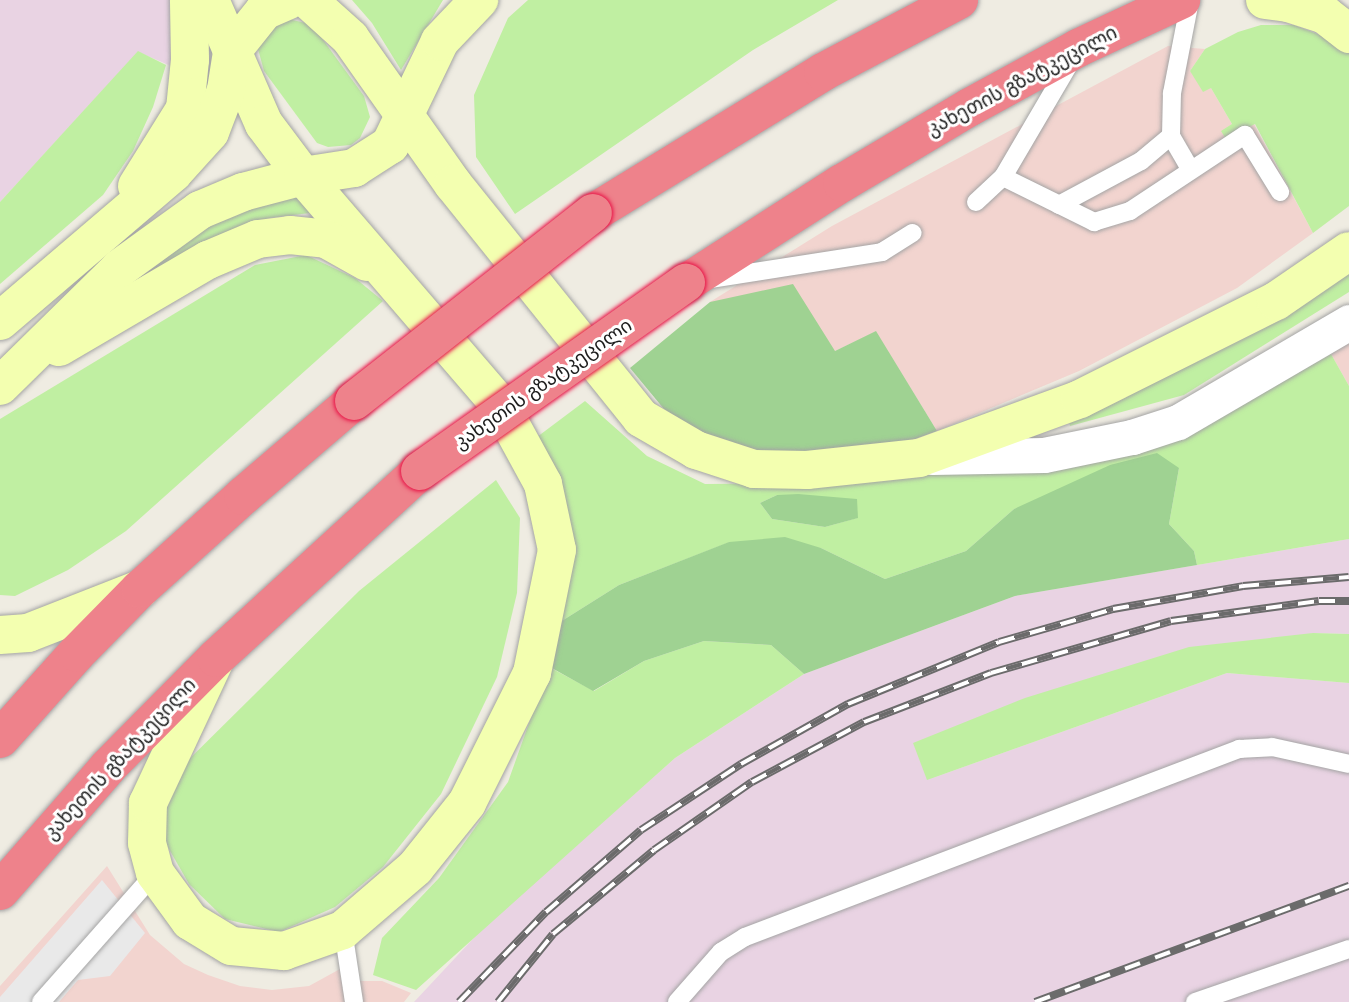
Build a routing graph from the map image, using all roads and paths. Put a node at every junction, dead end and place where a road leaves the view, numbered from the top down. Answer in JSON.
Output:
{"nodes":[{"id":1,"x":189,"y":0,"type":"edge"},
{"id":2,"x":210,"y":0,"type":"edge"},
{"id":3,"x":289,"y":0,"type":"edge"},
{"id":4,"x":308,"y":0,"type":"edge"},
{"id":5,"x":479,"y":0,"type":"edge"},
{"id":6,"x":960,"y":0,"type":"edge"},
{"id":7,"x":1181,"y":0,"type":"edge"},
{"id":8,"x":1190,"y":0,"type":"edge"},
{"id":9,"x":1265,"y":0,"type":"edge"},
{"id":10,"x":1349,"y":34,"type":"edge"},
{"id":11,"x":1078,"y":48,"type":"junction"},
{"id":12,"x":232,"y":51,"type":"junction"},
{"id":13,"x":402,"y":115,"type":"junction"},
{"id":14,"x":1171,"y":135,"type":"junction"},
{"id":15,"x":1191,"y":170,"type":"junction"},
{"id":16,"x":303,"y":176,"type":"junction"},
{"id":17,"x":1003,"y":177,"type":"junction"},
{"id":18,"x":1280,"y":192,"type":"dead end"},
{"id":19,"x":976,"y":202,"type":"dead end"},
{"id":20,"x":1059,"y":205,"type":"junction"},
{"id":21,"x":913,"y":233,"type":"dead end"},
{"id":22,"x":92,"y":243,"type":"junction"},
{"id":23,"x":1349,"y":251,"type":"edge"},
{"id":24,"x":385,"y":271,"type":"junction"},
{"id":25,"x":686,"y":283,"type":"junction"},
{"id":26,"x":0,"y":321,"type":"edge"},
{"id":27,"x":1349,"y":322,"type":"edge"},
{"id":28,"x":6,"y":380,"type":"edge"},
{"id":29,"x":919,"y":458,"type":"junction"},
{"id":30,"x":140,"y":589,"type":"junction"},
{"id":31,"x":0,"y":635,"type":"edge"},
{"id":32,"x":216,"y":658,"type":"junction"},
{"id":33,"x":0,"y":739,"type":"edge"},
{"id":34,"x":1349,"y":764,"type":"edge"},
{"id":35,"x":155,"y":873,"type":"junction"},
{"id":36,"x":0,"y":891,"type":"edge"},
{"id":37,"x":343,"y":930,"type":"junction"},
{"id":38,"x":1349,"y":949,"type":"edge"},
{"id":39,"x":41,"y":1002,"type":"edge"},
{"id":40,"x":354,"y":1002,"type":"edge"},
{"id":41,"x":677,"y":1002,"type":"edge"},
{"id":42,"x":1195,"y":1002,"type":"edge"}],
"edges":[{"from":1,"to":22,"type":"main road"},
{"from":2,"to":12,"type":"main road"},
{"from":3,"to":12,"type":"main road"},
{"from":4,"to":13,"type":"main road"},
{"from":5,"to":13,"type":"main road"},
{"from":6,"to":30,"type":"highway","bridge":true},
{"from":7,"to":11,"type":"highway","name":"კახეთის გზატკეცილი"},
{"from":8,"to":14,"type":"lane"},
{"from":9,"to":10,"type":"main road"},
{"from":11,"to":17,"type":"lane"},
{"from":11,"to":25,"type":"highway","name":"კახეთის გზატკეცილი"},
{"from":12,"to":16,"type":"main road"},
{"from":12,"to":22,"type":"main road"},
{"from":13,"to":16,"type":"main road"},
{"from":13,"to":29,"type":"main road"},
{"from":14,"to":15,"type":"lane"},
{"from":14,"to":20,"type":"lane"},
{"from":15,"to":18,"type":"lane"},
{"from":15,"to":20,"type":"lane"},
{"from":16,"to":24,"type":"main road"},
{"from":16,"to":28,"type":"main road"},
{"from":17,"to":19,"type":"lane"},
{"from":17,"to":20,"type":"lane"},
{"from":21,"to":25,"type":"lane"},
{"from":22,"to":26,"type":"main road"},
{"from":23,"to":29,"type":"main road"},
{"from":24,"to":28,"type":"main road"},
{"from":24,"to":37,"type":"main road"},
{"from":25,"to":32,"type":"highway","name":"კახეთის გზატკეცილი","bridge":true},
{"from":27,"to":29,"type":"street"},
{"from":30,"to":31,"type":"main road"},
{"from":30,"to":33,"type":"highway"},
{"from":32,"to":35,"type":"main road"},
{"from":32,"to":36,"type":"highway","name":"კახეთის გზატკეცილი"},
{"from":34,"to":41,"type":"lane"},
{"from":35,"to":37,"type":"main road"},
{"from":35,"to":39,"type":"lane"},
{"from":37,"to":40,"type":"lane"},
{"from":38,"to":42,"type":"lane"}]}
